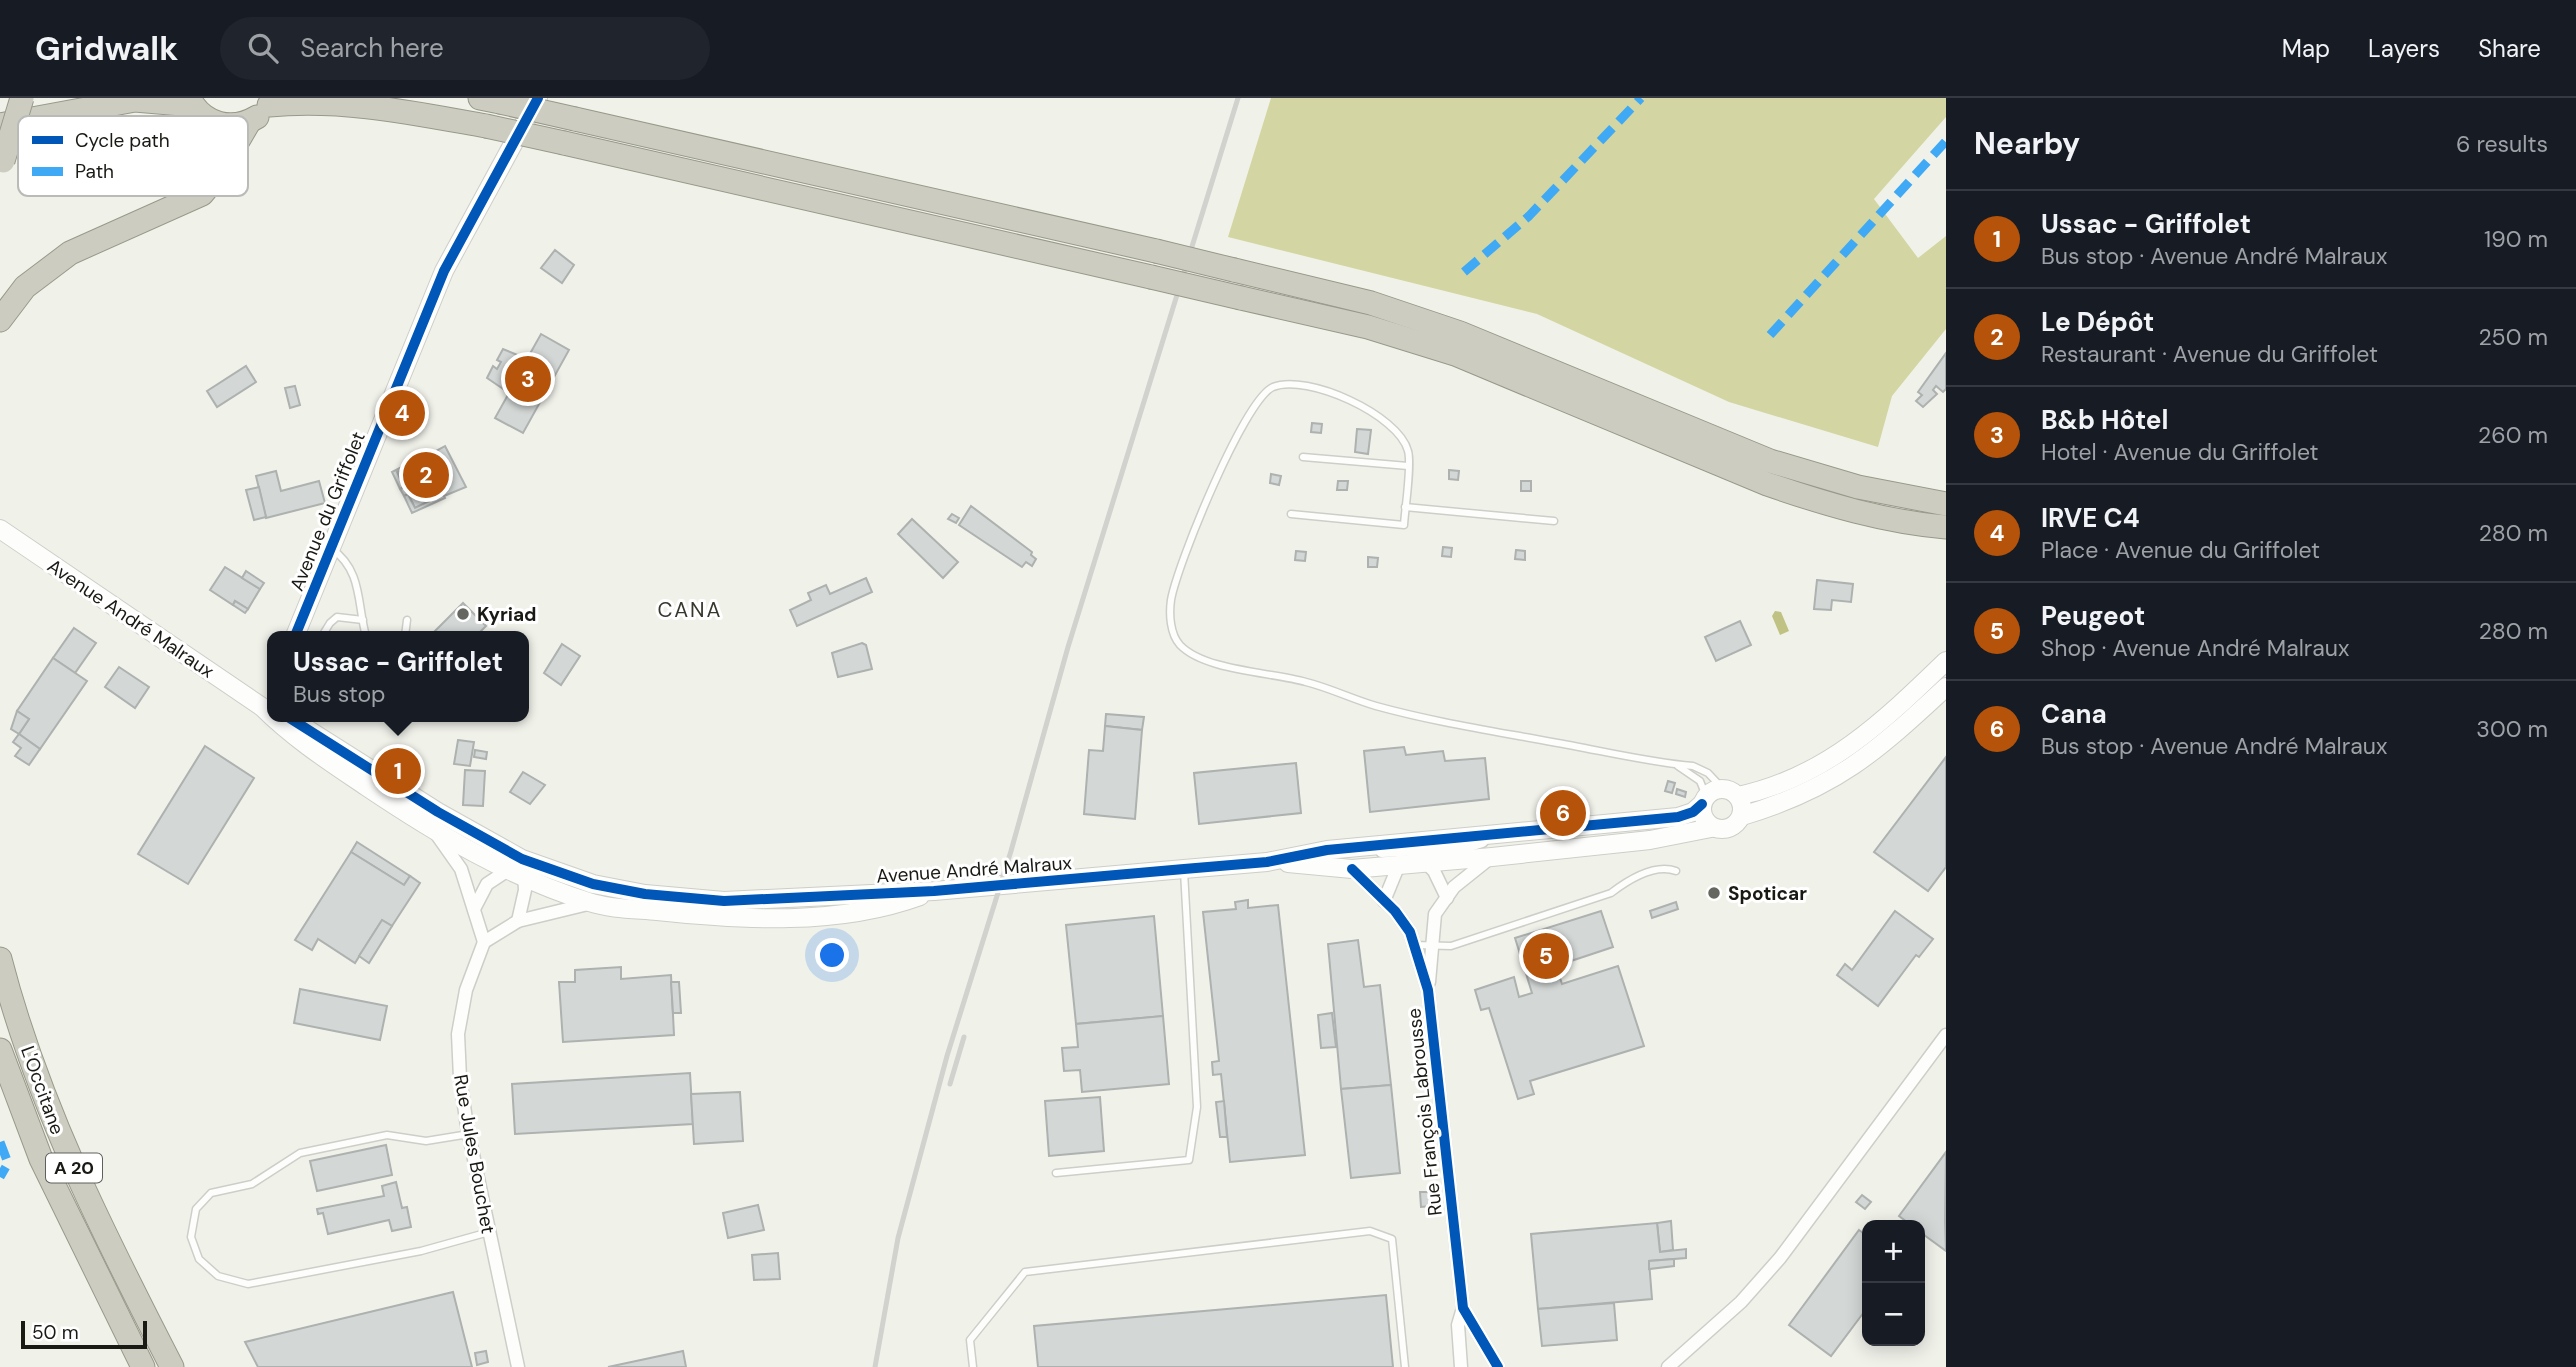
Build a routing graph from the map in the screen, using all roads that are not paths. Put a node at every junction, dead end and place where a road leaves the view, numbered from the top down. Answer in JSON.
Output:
{"nodes":[{"id":1,"x":22,"y":98,"type":"edge"},
{"id":2,"x":538,"y":98,"type":"edge"},
{"id":3,"x":490,"y":100,"type":"edge"},
{"id":4,"x":191,"y":101,"type":"edge"},
{"id":5,"x":271,"y":102,"type":"edge"},
{"id":6,"x":49,"y":116,"type":"edge"},
{"id":7,"x":207,"y":116,"type":"edge"},
{"id":8,"x":18,"y":122,"type":"edge"},
{"id":9,"x":249,"y":122,"type":"edge"},
{"id":10,"x":0,"y":125,"type":"edge"},
{"id":11,"x":2,"y":166,"type":"edge"},
{"id":12,"x":198,"y":196,"type":"edge"},
{"id":13,"x":0,"y":320,"type":"edge"},
{"id":14,"x":1303,"y":457,"type":"dead end"},
{"id":15,"x":1408,"y":466,"type":"junction"},
{"id":16,"x":1946,"y":504,"type":"edge"},
{"id":17,"x":1405,"y":507,"type":"junction"},
{"id":18,"x":1291,"y":514,"type":"dead end"},
{"id":19,"x":1554,"y":520,"type":"dead end"},
{"id":20,"x":1946,"y":527,"type":"edge"},
{"id":21,"x":0,"y":529,"type":"edge"},
{"id":22,"x":330,"y":548,"type":"junction"},
{"id":23,"x":363,"y":620,"type":"junction"},
{"id":24,"x":407,"y":620,"type":"dead end"},
{"id":25,"x":297,"y":631,"type":"edge"},
{"id":26,"x":325,"y":631,"type":"edge"},
{"id":27,"x":365,"y":631,"type":"edge"},
{"id":28,"x":405,"y":631,"type":"edge"},
{"id":29,"x":1946,"y":661,"type":"edge"},
{"id":30,"x":1946,"y":687,"type":"edge"},
{"id":31,"x":267,"y":709,"type":"edge"},
{"id":32,"x":279,"y":722,"type":"edge"},
{"id":33,"x":301,"y":722,"type":"edge"},
{"id":34,"x":1677,"y":765,"type":"junction"},
{"id":35,"x":1731,"y":793,"type":"junction"},
{"id":36,"x":1704,"y":800,"type":"junction"},
{"id":37,"x":1742,"y":816,"type":"junction"},
{"id":38,"x":1712,"y":828,"type":"junction"},
{"id":39,"x":435,"y":832,"type":"junction"},
{"id":40,"x":1506,"y":834,"type":"junction"},
{"id":41,"x":1366,"y":847,"type":"junction"},
{"id":42,"x":1492,"y":857,"type":"junction"},
{"id":43,"x":1410,"y":859,"type":"junction"},
{"id":44,"x":1268,"y":862,"type":"junction"},
{"id":45,"x":515,"y":865,"type":"junction"},
{"id":46,"x":1184,"y":869,"type":"junction"},
{"id":47,"x":1352,"y":869,"type":"junction"},
{"id":48,"x":1676,"y":872,"type":"dead end"},
{"id":49,"x":525,"y":878,"type":"junction"},
{"id":50,"x":934,"y":891,"type":"junction"},
{"id":51,"x":1447,"y":898,"type":"junction"},
{"id":52,"x":1384,"y":901,"type":"junction"},
{"id":53,"x":592,"y":903,"type":"junction"},
{"id":54,"x":474,"y":909,"type":"junction"},
{"id":55,"x":518,"y":921,"type":"junction"},
{"id":56,"x":484,"y":942,"type":"junction"},
{"id":57,"x":1432,"y":944,"type":"junction"},
{"id":58,"x":1414,"y":945,"type":"junction"},
{"id":59,"x":0,"y":959,"type":"edge"},
{"id":60,"x":1428,"y":990,"type":"junction"},
{"id":61,"x":1946,"y":1035,"type":"edge"},
{"id":62,"x":0,"y":1050,"type":"edge"},
{"id":63,"x":468,"y":1133,"type":"junction"},
{"id":64,"x":1056,"y":1173,"type":"dead end"},
{"id":65,"x":489,"y":1232,"type":"junction"},
{"id":66,"x":1463,"y":1308,"type":"junction"},
{"id":67,"x":143,"y":1367,"type":"edge"},
{"id":68,"x":172,"y":1367,"type":"edge"},
{"id":69,"x":518,"y":1367,"type":"edge"},
{"id":70,"x":973,"y":1367,"type":"edge"},
{"id":71,"x":1405,"y":1367,"type":"edge"},
{"id":72,"x":1461,"y":1367,"type":"edge"},
{"id":73,"x":1499,"y":1367,"type":"edge"},
{"id":74,"x":1668,"y":1367,"type":"edge"}],
"edges":[{"from":1,"to":11,"type":"highway","bridge":true},
{"from":2,"to":22,"type":"street","name":"Avenue du Griffolet"},
{"from":3,"to":16,"type":"highway","bridge":true},
{"from":4,"to":6,"type":"highway"},
{"from":4,"to":7,"type":"highway"},
{"from":5,"to":9,"type":"highway"},
{"from":5,"to":20,"type":"highway","bridge":true},
{"from":8,"to":10,"type":"highway"},
{"from":12,"to":13,"type":"highway"},
{"from":14,"to":15,"type":"lane"},
{"from":15,"to":17,"type":"lane"},
{"from":15,"to":34,"type":"lane"},
{"from":17,"to":18,"type":"lane"},
{"from":17,"to":19,"type":"lane"},
{"from":21,"to":31,"type":"street","name":"Avenue André Malraux"},
{"from":22,"to":23,"type":"lane"},
{"from":22,"to":25,"type":"street","name":"Avenue du Griffolet"},
{"from":23,"to":26,"type":"lane"},
{"from":23,"to":27,"type":"lane"},
{"from":24,"to":28,"type":"lane"},
{"from":29,"to":35,"type":"street"},
{"from":30,"to":37,"type":"street"},
{"from":32,"to":39,"type":"street","name":"Avenue André Malraux"},
{"from":33,"to":45,"type":"street","name":"Avenue André Malraux"},
{"from":34,"to":35,"type":"lane"},
{"from":34,"to":36,"type":"lane"},
{"from":35,"to":36,"type":"street"},
{"from":35,"to":37,"type":"street"},
{"from":36,"to":38,"type":"street"},
{"from":36,"to":40,"type":"street","name":"Avenue André Malraux"},
{"from":37,"to":38,"type":"street"},
{"from":38,"to":42,"type":"street","name":"Avenue André Malraux"},
{"from":39,"to":45,"type":"street","name":"Avenue André Malraux"},
{"from":39,"to":54,"type":"street"},
{"from":40,"to":41,"type":"street","name":"Avenue André Malraux"},
{"from":40,"to":43,"type":"street","name":"Avenue André Malraux"},
{"from":41,"to":43,"type":"street","name":"Avenue André Malraux"},
{"from":41,"to":44,"type":"street","name":"Avenue André Malraux"},
{"from":42,"to":43,"type":"street","name":"Avenue André Malraux"},
{"from":42,"to":51,"type":"street","name":"Rue François Labrousse"},
{"from":43,"to":47,"type":"street","name":"Avenue André Malraux"},
{"from":43,"to":51,"type":"street"},
{"from":43,"to":52,"type":"street"},
{"from":44,"to":46,"type":"street","name":"Avenue André Malraux"},
{"from":44,"to":47,"type":"street","name":"Avenue André Malraux"},
{"from":45,"to":49,"type":"street","name":"Avenue André Malraux"},
{"from":45,"to":50,"type":"street","name":"Avenue André Malraux"},
{"from":45,"to":54,"type":"street"},
{"from":46,"to":50,"type":"street","name":"Avenue André Malraux"},
{"from":46,"to":64,"type":"lane"},
{"from":47,"to":52,"type":"street","name":"Rue François Labrousse"},
{"from":48,"to":57,"type":"lane"},
{"from":49,"to":53,"type":"street","name":"Avenue André Malraux"},
{"from":49,"to":55,"type":"street"},
{"from":50,"to":53,"type":"street","name":"Avenue André Malraux"},
{"from":51,"to":57,"type":"street","name":"Rue François Labrousse"},
{"from":52,"to":58,"type":"street","name":"Rue François Labrousse"},
{"from":53,"to":55,"type":"street"},
{"from":54,"to":56,"type":"street"},
{"from":55,"to":56,"type":"street"},
{"from":56,"to":63,"type":"street","name":"Rue Jules Bouchet"},
{"from":57,"to":58,"type":"lane"},
{"from":57,"to":60,"type":"street","name":"Rue François Labrousse"},
{"from":58,"to":60,"type":"street","name":"Rue François Labrousse"},
{"from":59,"to":68,"type":"highway","name":"L'Occitane","number":"A 20"},
{"from":60,"to":66,"type":"street","name":"Rue François Labrousse"},
{"from":61,"to":74,"type":"street"},
{"from":62,"to":67,"type":"highway","name":"L'Occitane","number":"A 20"},
{"from":63,"to":65,"type":"street","name":"Rue Jules Bouchet"},
{"from":63,"to":65,"type":"lane"},
{"from":65,"to":69,"type":"street","name":"Rue Jules Bouchet"},
{"from":66,"to":72,"type":"street","name":"Rue François Labrousse"},
{"from":66,"to":73,"type":"street","name":"Rue François Labrousse"},
{"from":70,"to":71,"type":"lane"}]}
